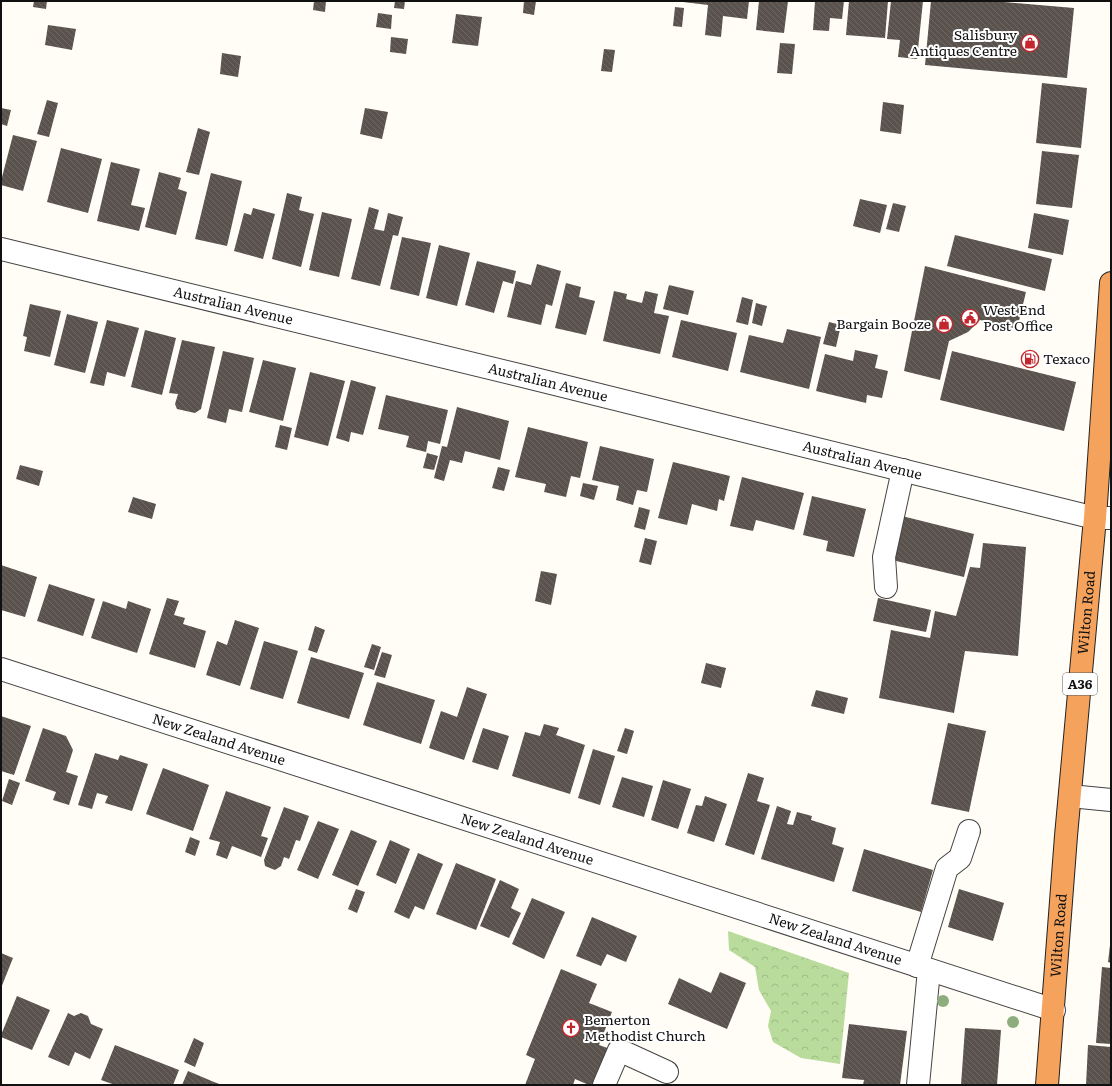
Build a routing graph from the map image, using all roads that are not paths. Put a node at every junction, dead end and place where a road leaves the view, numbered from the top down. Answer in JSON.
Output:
{"nodes":[{"id":1,"x":1,"y":249,"type":"edge"},
{"id":2,"x":1111,"y":283,"type":"edge"},
{"id":3,"x":903,"y":470,"type":"junction"},
{"id":4,"x":1103,"y":518,"type":"edge"},
{"id":5,"x":886,"y":587,"type":"dead end"},
{"id":6,"x":1,"y":669,"type":"edge"},
{"id":7,"x":1070,"y":796,"type":"junction"},
{"id":8,"x":1111,"y":800,"type":"edge"},
{"id":9,"x":969,"y":831,"type":"dead end"},
{"id":10,"x":923,"y":968,"type":"junction"},
{"id":11,"x":1054,"y":1010,"type":"junction"},
{"id":12,"x":667,"y":1072,"type":"dead end"},
{"id":13,"x":604,"y":1085,"type":"edge"},
{"id":14,"x":918,"y":1085,"type":"edge"},
{"id":15,"x":1047,"y":1085,"type":"edge"}],
"edges":[{"from":1,"to":3,"type":"street","name":"Australian Avenue"},
{"from":2,"to":4,"type":"highway","name":"Wilton Road","number":"A36"},
{"from":3,"to":4,"type":"street","name":"Australian Avenue"},
{"from":3,"to":5,"type":"street"},
{"from":4,"to":7,"type":"highway","name":"Wilton Road","number":"A36"},
{"from":6,"to":10,"type":"street","name":"New Zealand Avenue"},
{"from":7,"to":8,"type":"street"},
{"from":7,"to":11,"type":"highway","name":"Wilton Road","number":"A36"},
{"from":9,"to":10,"type":"street"},
{"from":10,"to":11,"type":"street","name":"New Zealand Avenue"},
{"from":10,"to":14,"type":"street"},
{"from":11,"to":15,"type":"highway","name":"Wilton Road","number":"A36"},
{"from":12,"to":13,"type":"street"}]}
